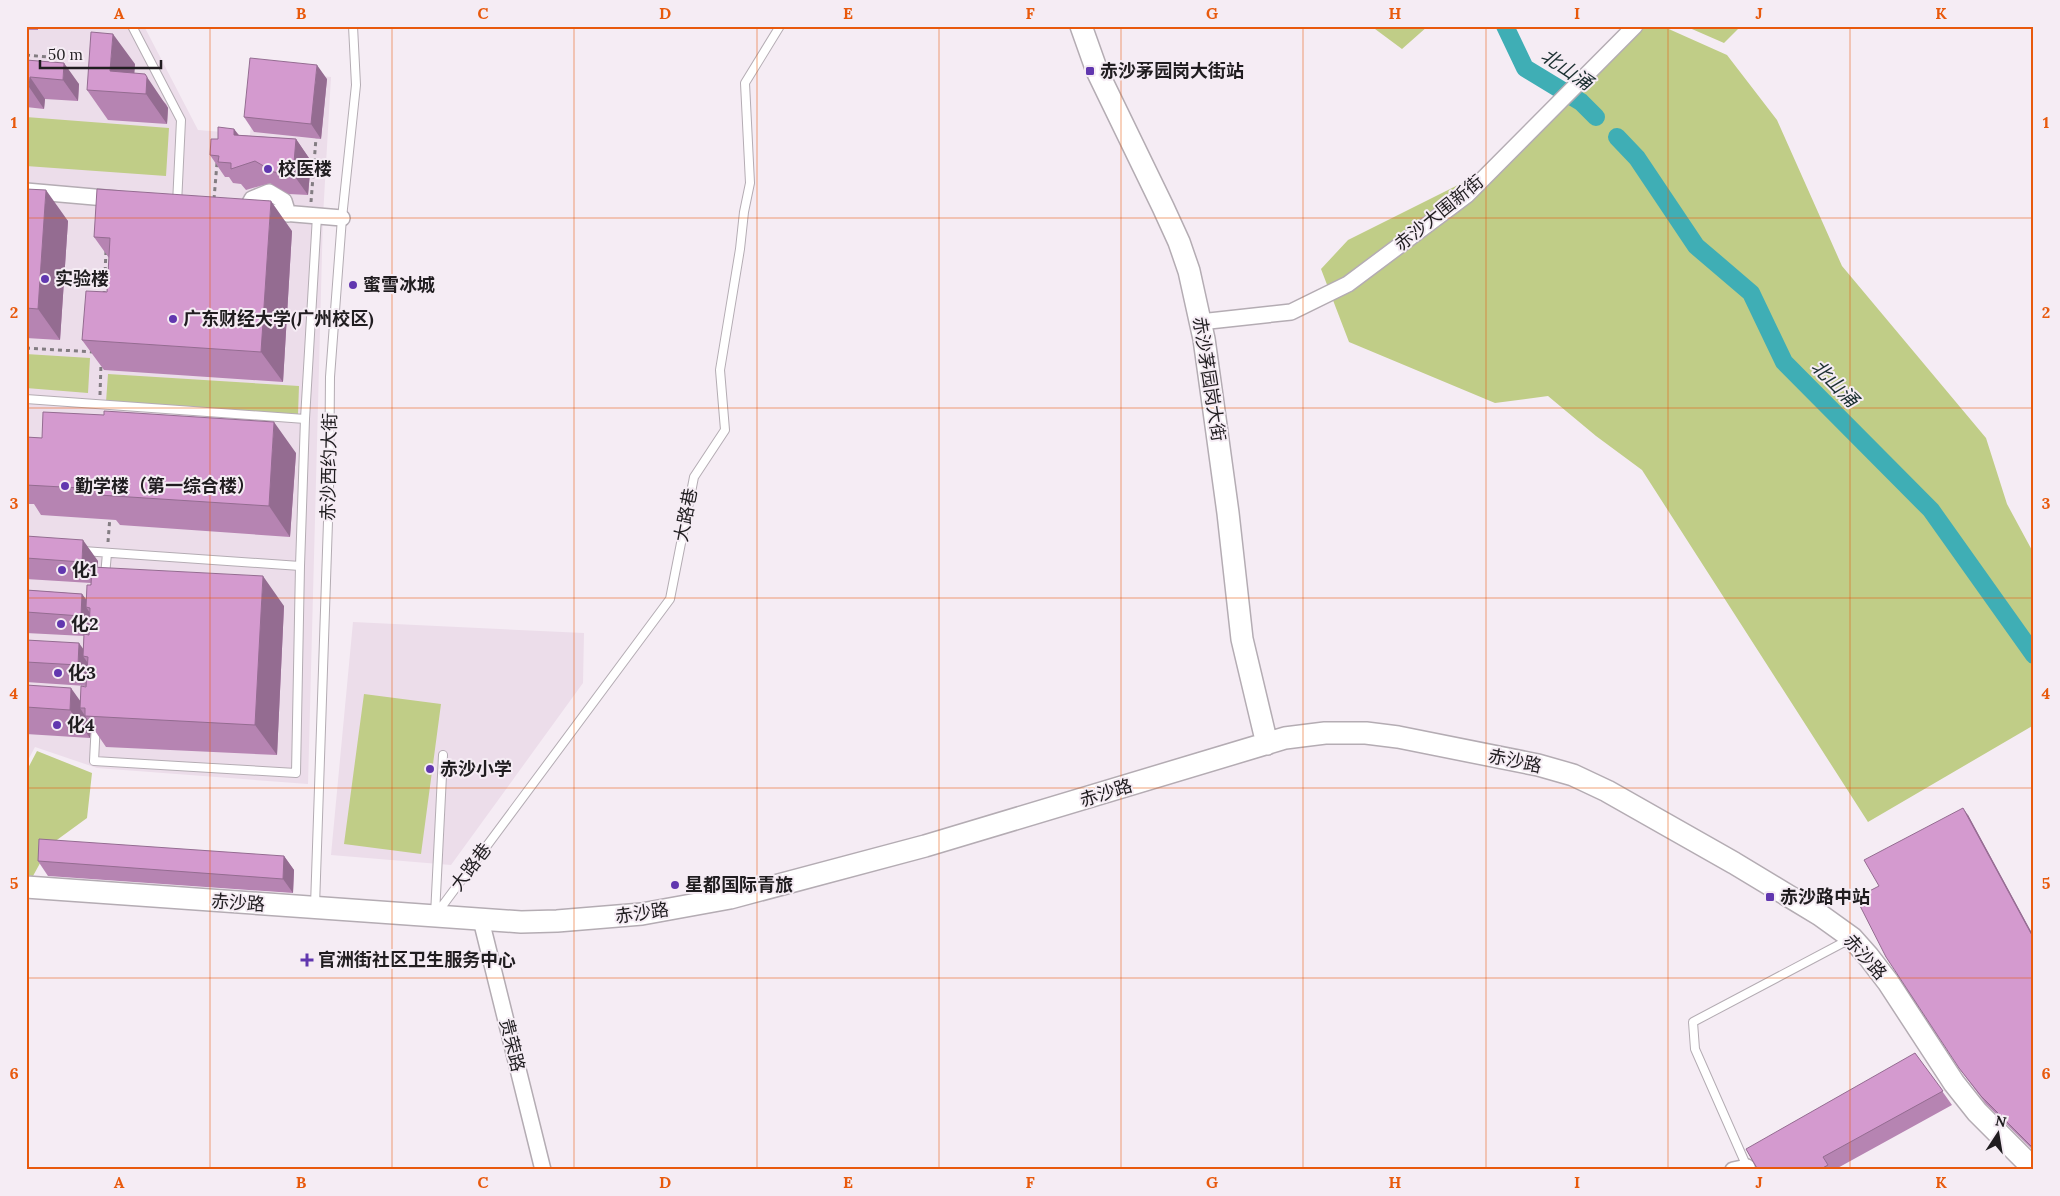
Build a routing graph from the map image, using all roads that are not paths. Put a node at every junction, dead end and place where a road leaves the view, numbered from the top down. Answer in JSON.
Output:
{"nodes":[{"id":1,"x":132,"y":26,"type":"edge"},
{"id":2,"x":353,"y":26,"type":"edge"},
{"id":3,"x":780,"y":26,"type":"edge"},
{"id":4,"x":1635,"y":26,"type":"edge"},
{"id":5,"x":1082,"y":30,"type":"edge"},
{"id":6,"x":26,"y":191,"type":"edge"},
{"id":7,"x":128,"y":200,"type":"edge"},
{"id":8,"x":158,"y":202,"type":"edge"},
{"id":9,"x":177,"y":204,"type":"junction"},
{"id":10,"x":195,"y":206,"type":"edge"},
{"id":11,"x":213,"y":207,"type":"edge"},
{"id":12,"x":314,"y":216,"type":"junction"},
{"id":13,"x":342,"y":218,"type":"junction"},
{"id":14,"x":1200,"y":322,"type":"junction"},
{"id":15,"x":26,"y":399,"type":"edge"},
{"id":16,"x":305,"y":419,"type":"junction"},
{"id":17,"x":71,"y":550,"type":"edge"},
{"id":18,"x":106,"y":553,"type":"junction"},
{"id":19,"x":300,"y":566,"type":"junction"},
{"id":20,"x":105,"y":583,"type":"edge"},
{"id":21,"x":97,"y":712,"type":"edge"},
{"id":22,"x":1267,"y":744,"type":"junction"},
{"id":23,"x":443,"y":755,"type":"dead end"},
{"id":24,"x":26,"y":887,"type":"edge"},
{"id":25,"x":315,"y":908,"type":"junction"},
{"id":26,"x":435,"y":917,"type":"junction"},
{"id":27,"x":481,"y":920,"type":"junction"},
{"id":28,"x":1852,"y":938,"type":"junction"},
{"id":29,"x":1742,"y":1169,"type":"edge"},
{"id":30,"x":2034,"y":1169,"type":"edge"},
{"id":31,"x":543,"y":1170,"type":"edge"}],
"edges":[{"from":1,"to":9,"type":"lane"},
{"from":2,"to":13,"type":"lane","name":"赤沙西约大街"},
{"from":3,"to":26,"type":"lane","name":"大路巷"},
{"from":4,"to":14,"type":"street","name":"赤沙大围新街"},
{"from":5,"to":14,"type":"street","name":"赤沙茅园岗大街"},
{"from":6,"to":7,"type":"street"},
{"from":8,"to":9,"type":"street"},
{"from":9,"to":10,"type":"street"},
{"from":11,"to":12,"type":"street"},
{"from":12,"to":13,"type":"street"},
{"from":12,"to":16,"type":"lane"},
{"from":13,"to":25,"type":"lane","name":"赤沙西约大街"},
{"from":14,"to":22,"type":"street","name":"赤沙茅园岗大街"},
{"from":15,"to":16,"type":"lane"},
{"from":16,"to":19,"type":"lane"},
{"from":17,"to":18,"type":"lane"},
{"from":18,"to":19,"type":"lane"},
{"from":18,"to":20,"type":"lane"},
{"from":19,"to":21,"type":"lane"},
{"from":22,"to":27,"type":"street","name":"赤沙路"},
{"from":22,"to":28,"type":"street","name":"赤沙路"},
{"from":23,"to":26,"type":"lane"},
{"from":24,"to":25,"type":"street","name":"赤沙路"},
{"from":25,"to":26,"type":"street","name":"赤沙路"},
{"from":26,"to":27,"type":"street","name":"赤沙路"},
{"from":27,"to":31,"type":"street","name":"贵荣路"},
{"from":28,"to":29,"type":"lane"},
{"from":28,"to":30,"type":"street","name":"赤沙路"}]}
